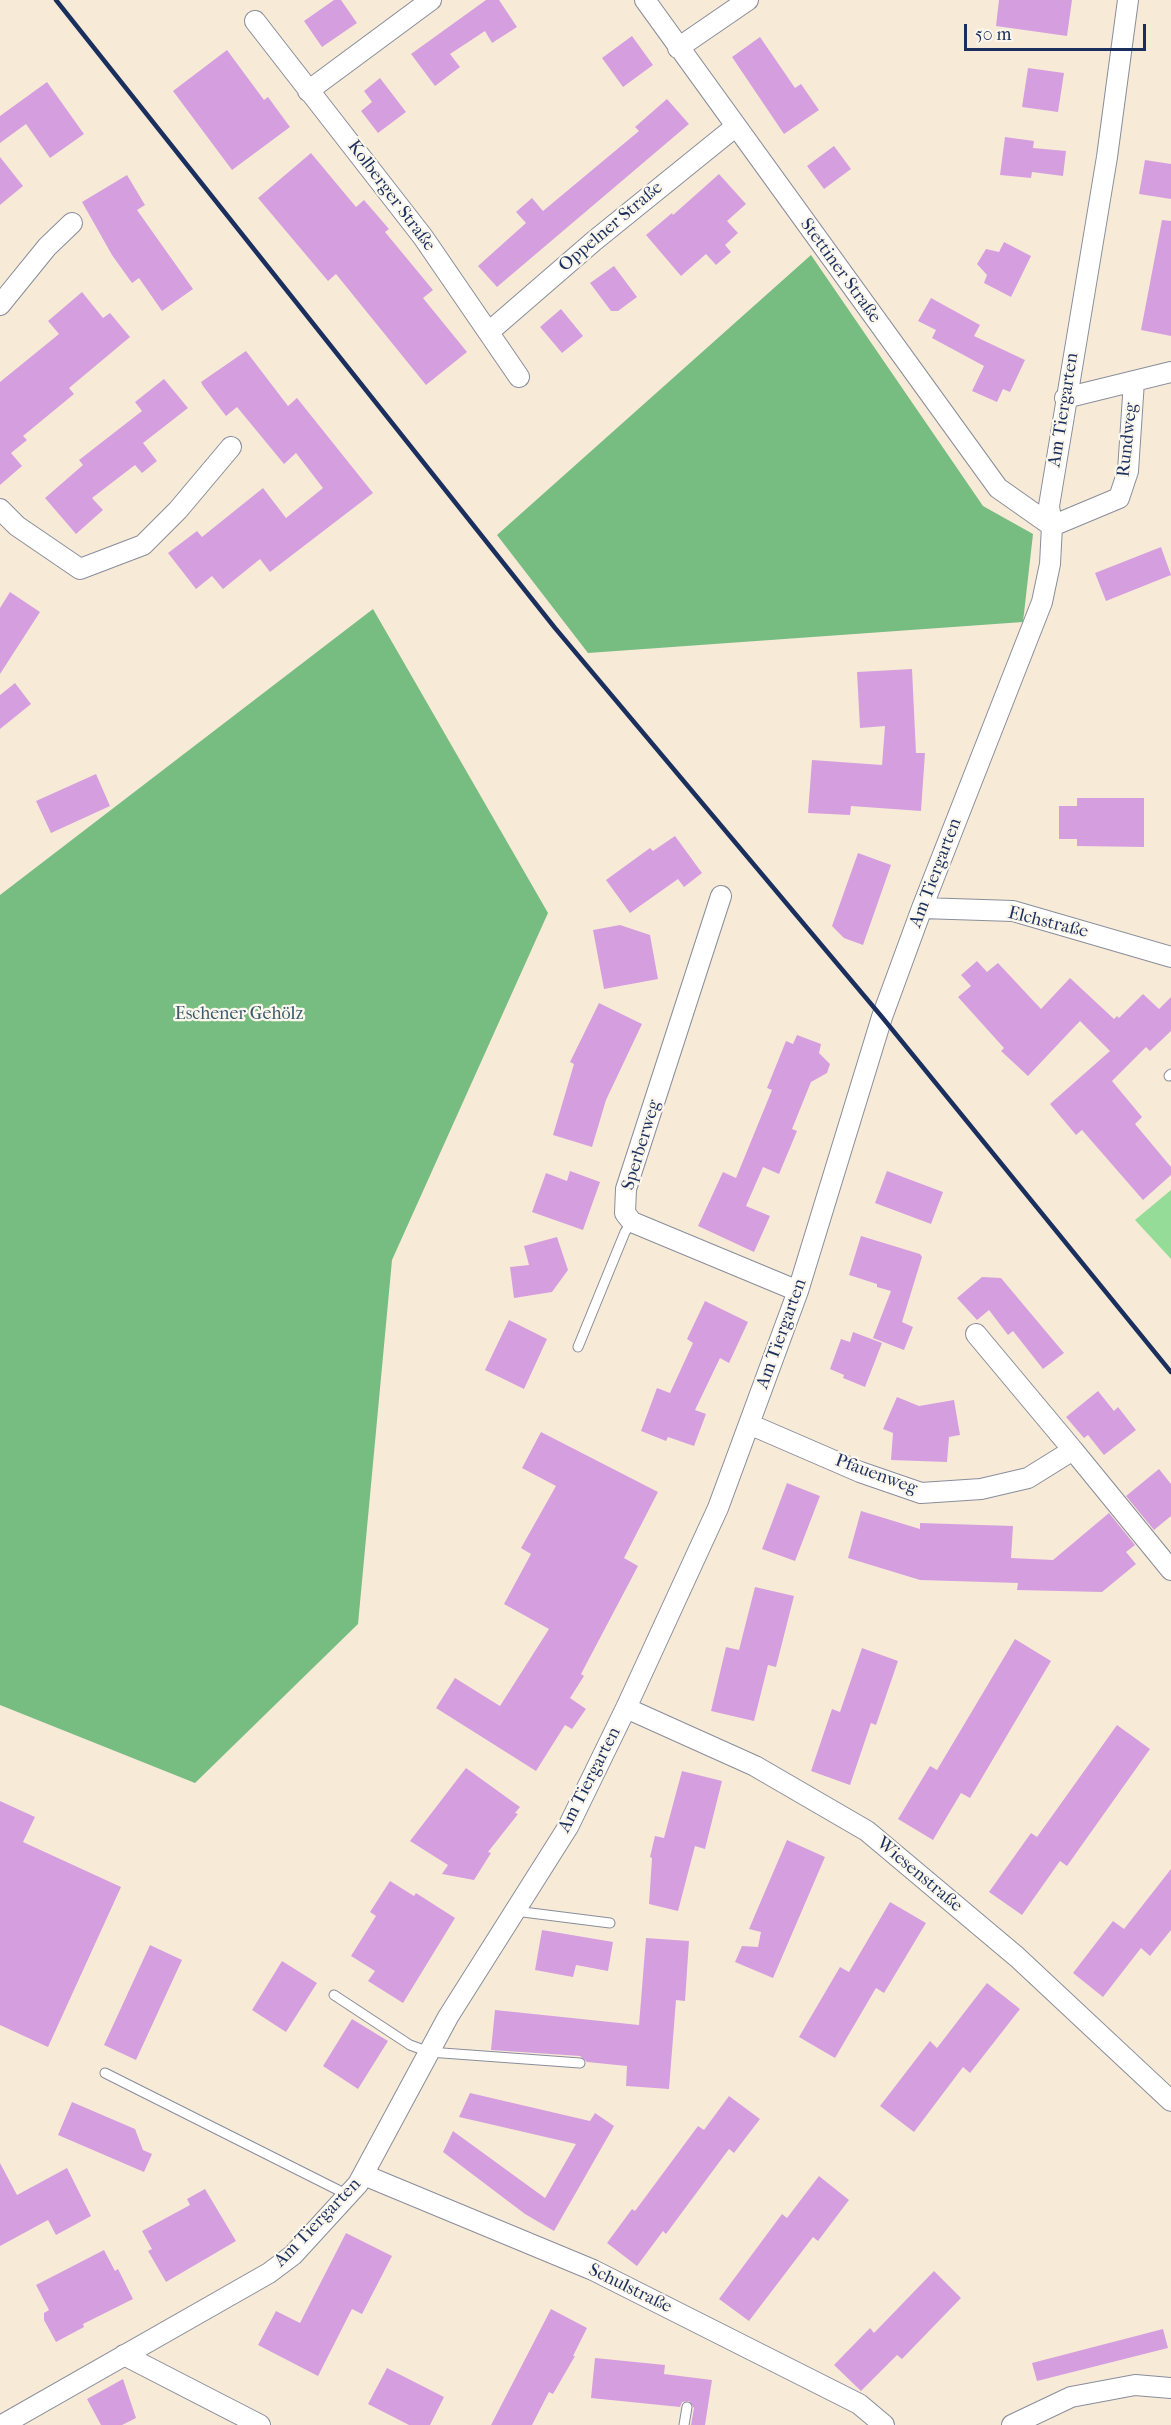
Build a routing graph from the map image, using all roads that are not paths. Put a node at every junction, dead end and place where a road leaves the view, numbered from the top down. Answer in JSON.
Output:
{"nodes":[{"id":1,"x":431,"y":0,"type":"edge"},
{"id":2,"x":645,"y":0,"type":"edge"},
{"id":3,"x":748,"y":0,"type":"edge"},
{"id":4,"x":1128,"y":0,"type":"edge"},
{"id":5,"x":255,"y":21,"type":"dead end"},
{"id":6,"x":678,"y":48,"type":"junction"},
{"id":7,"x":308,"y":91,"type":"junction"},
{"id":8,"x":735,"y":127,"type":"junction"},
{"id":9,"x":72,"y":223,"type":"dead end"},
{"id":10,"x":0,"y":305,"type":"edge"},
{"id":11,"x":490,"y":332,"type":"junction"},
{"id":12,"x":1171,"y":372,"type":"edge"},
{"id":13,"x":519,"y":377,"type":"dead end"},
{"id":14,"x":1134,"y":381,"type":"junction"},
{"id":15,"x":1065,"y":398,"type":"junction"},
{"id":16,"x":231,"y":447,"type":"dead end"},
{"id":17,"x":0,"y":509,"type":"edge"},
{"id":18,"x":1052,"y":526,"type":"junction"},
{"id":19,"x":721,"y":896,"type":"dead end"},
{"id":20,"x":922,"y":908,"type":"junction"},
{"id":21,"x":1171,"y":957,"type":"edge"},
{"id":22,"x":632,"y":1222,"type":"junction"},
{"id":23,"x":798,"y":1291,"type":"junction"},
{"id":24,"x":976,"y":1334,"type":"dead end"},
{"id":25,"x":578,"y":1347,"type":"dead end"},
{"id":26,"x":749,"y":1424,"type":"junction"},
{"id":27,"x":1072,"y":1450,"type":"junction"},
{"id":28,"x":1171,"y":1570,"type":"edge"},
{"id":29,"x":626,"y":1708,"type":"junction"},
{"id":30,"x":515,"y":1911,"type":"junction"},
{"id":31,"x":610,"y":1923,"type":"dead end"},
{"id":32,"x":333,"y":1995,"type":"dead end"},
{"id":33,"x":429,"y":2052,"type":"junction"},
{"id":34,"x":580,"y":2063,"type":"dead end"},
{"id":35,"x":105,"y":2073,"type":"dead end"},
{"id":36,"x":1171,"y":2101,"type":"edge"},
{"id":37,"x":364,"y":2175,"type":"junction"},
{"id":38,"x":348,"y":2195,"type":"junction"},
{"id":39,"x":124,"y":2355,"type":"junction"},
{"id":40,"x":1171,"y":2388,"type":"edge"},
{"id":41,"x":687,"y":2407,"type":"dead end"},
{"id":42,"x":2,"y":2425,"type":"edge"},
{"id":43,"x":260,"y":2425,"type":"edge"},
{"id":44,"x":684,"y":2425,"type":"edge"},
{"id":45,"x":884,"y":2425,"type":"edge"},
{"id":46,"x":1012,"y":2425,"type":"edge"}],
"edges":[{"from":1,"to":7,"type":"street"},
{"from":2,"to":6,"type":"street","name":"Stettiner Straße"},
{"from":3,"to":6,"type":"street"},
{"from":4,"to":15,"type":"street","name":"Am Tiergarten"},
{"from":5,"to":7,"type":"street","name":"Kolberger Straße"},
{"from":6,"to":8,"type":"street","name":"Stettiner Straße"},
{"from":7,"to":11,"type":"street","name":"Kolberger Straße"},
{"from":8,"to":11,"type":"street","name":"Oppelner Straße"},
{"from":8,"to":18,"type":"street","name":"Stettiner Straße"},
{"from":9,"to":10,"type":"street"},
{"from":11,"to":13,"type":"street","name":"Kolberger Straße"},
{"from":12,"to":14,"type":"street"},
{"from":14,"to":15,"type":"street"},
{"from":14,"to":18,"type":"street","name":"Rundweg"},
{"from":15,"to":18,"type":"street","name":"Am Tiergarten"},
{"from":16,"to":17,"type":"street"},
{"from":18,"to":20,"type":"street","name":"Am Tiergarten"},
{"from":19,"to":22,"type":"street","name":"Sperberweg"},
{"from":20,"to":21,"type":"street","name":"Elchstraße"},
{"from":20,"to":23,"type":"street","name":"Am Tiergarten"},
{"from":22,"to":23,"type":"street"},
{"from":22,"to":25,"type":"lane"},
{"from":23,"to":26,"type":"street","name":"Am Tiergarten"},
{"from":24,"to":27,"type":"street"},
{"from":26,"to":27,"type":"street","name":"Pfauenweg"},
{"from":26,"to":29,"type":"street","name":"Am Tiergarten"},
{"from":27,"to":28,"type":"street"},
{"from":29,"to":30,"type":"street","name":"Am Tiergarten"},
{"from":29,"to":36,"type":"street","name":"Wiesenstraße"},
{"from":30,"to":31,"type":"lane"},
{"from":30,"to":33,"type":"street","name":"Am Tiergarten"},
{"from":32,"to":33,"type":"lane"},
{"from":33,"to":34,"type":"lane"},
{"from":33,"to":37,"type":"street","name":"Am Tiergarten"},
{"from":35,"to":38,"type":"lane"},
{"from":37,"to":38,"type":"street","name":"Am Tiergarten"},
{"from":37,"to":45,"type":"street","name":"Schulstraße"},
{"from":38,"to":39,"type":"street","name":"Am Tiergarten"},
{"from":39,"to":42,"type":"street","name":"Am Tiergarten"},
{"from":39,"to":43,"type":"street"},
{"from":40,"to":46,"type":"street"},
{"from":41,"to":44,"type":"lane"}]}
